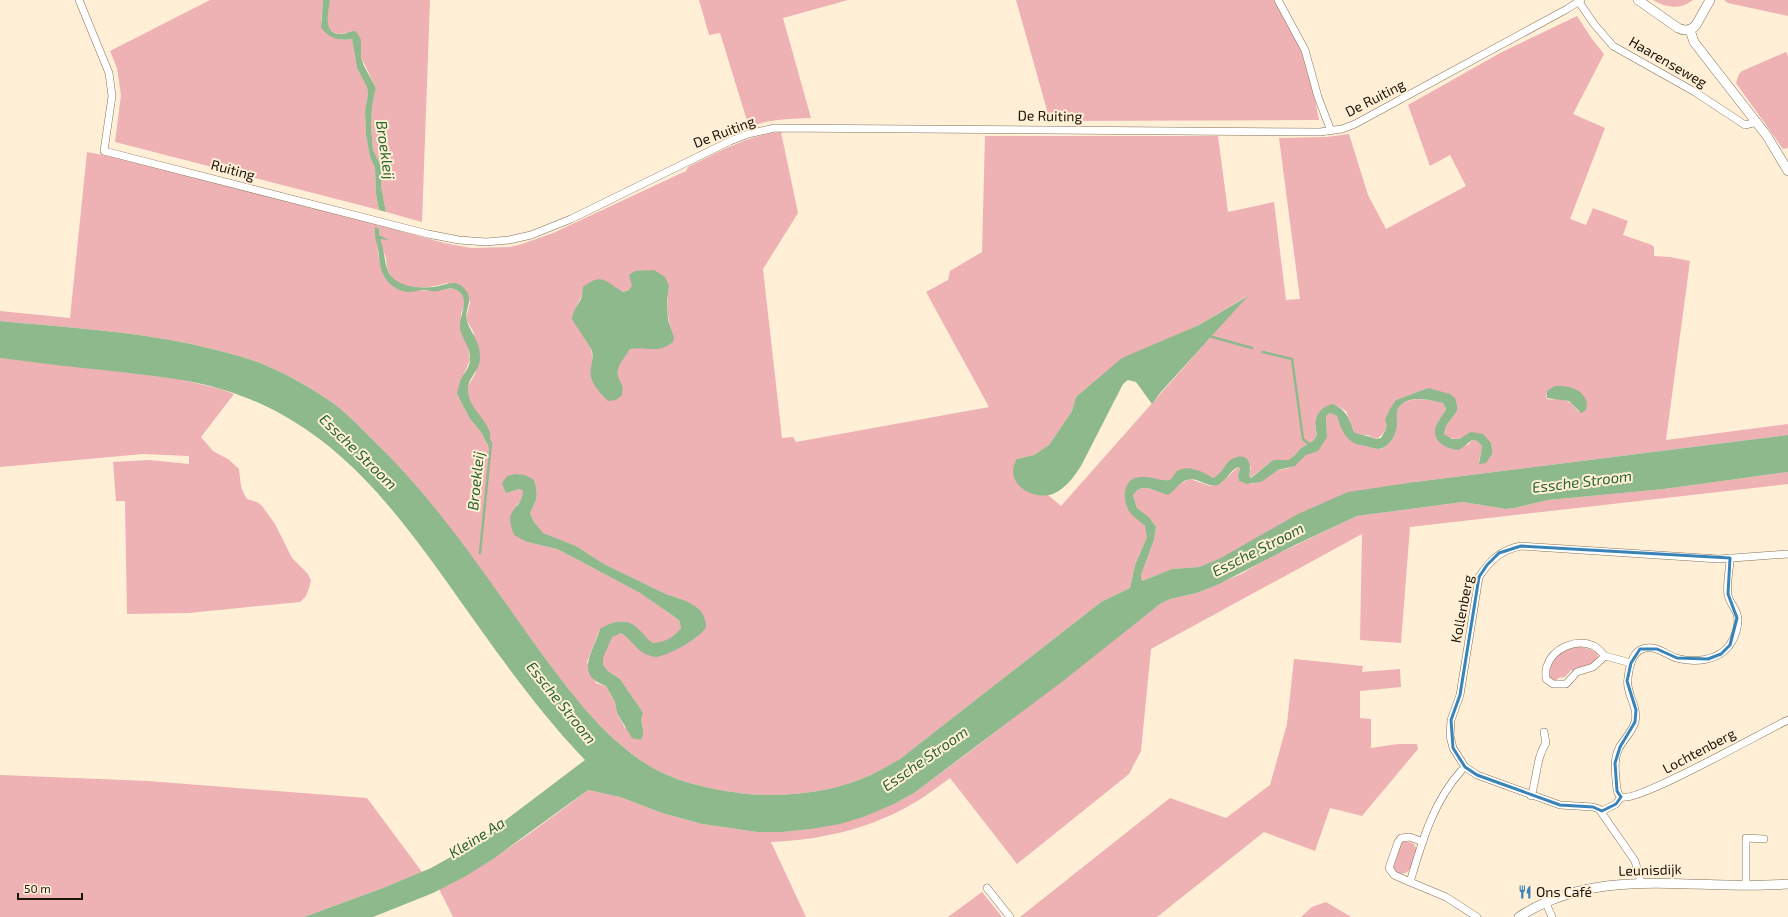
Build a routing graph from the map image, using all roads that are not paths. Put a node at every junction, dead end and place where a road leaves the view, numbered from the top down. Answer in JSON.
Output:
{"nodes":[{"id":1,"x":79,"y":0,"type":"edge"},
{"id":2,"x":1278,"y":0,"type":"edge"},
{"id":3,"x":1638,"y":0,"type":"edge"},
{"id":4,"x":1710,"y":0,"type":"edge"},
{"id":5,"x":1580,"y":1,"type":"edge"},
{"id":6,"x":1690,"y":30,"type":"junction"},
{"id":7,"x":1757,"y":122,"type":"junction"},
{"id":8,"x":1331,"y":131,"type":"junction"},
{"id":9,"x":1788,"y":171,"type":"edge"},
{"id":10,"x":509,"y":240,"type":"joint"},
{"id":11,"x":1788,"y":554,"type":"edge"},
{"id":12,"x":1730,"y":558,"type":"junction"},
{"id":13,"x":1605,"y":656,"type":"junction"},
{"id":14,"x":1631,"y":663,"type":"junction"},
{"id":15,"x":1788,"y":720,"type":"edge"},
{"id":16,"x":1544,"y":732,"type":"dead end"},
{"id":17,"x":1461,"y":771,"type":"dead end"},
{"id":18,"x":1531,"y":796,"type":"junction"},
{"id":19,"x":1621,"y":797,"type":"junction"},
{"id":20,"x":1602,"y":812,"type":"junction"},
{"id":21,"x":1764,"y":839,"type":"dead end"},
{"id":22,"x":1423,"y":842,"type":"junction"},
{"id":23,"x":1410,"y":882,"type":"junction"},
{"id":24,"x":1641,"y":882,"type":"junction"},
{"id":25,"x":1746,"y":884,"type":"junction"},
{"id":26,"x":1788,"y":884,"type":"edge"},
{"id":27,"x":988,"y":888,"type":"dead end"},
{"id":28,"x":1545,"y":901,"type":"junction"},
{"id":29,"x":1010,"y":917,"type":"edge"},
{"id":30,"x":1477,"y":917,"type":"edge"},
{"id":31,"x":1519,"y":917,"type":"edge"},
{"id":32,"x":1552,"y":917,"type":"edge"}],
"edges":[{"from":1,"to":10,"type":"street","name":"Ruiting"},
{"from":2,"to":8,"type":"street"},
{"from":3,"to":6,"type":"street"},
{"from":4,"to":6,"type":"street"},
{"from":5,"to":7,"type":"street","name":"Haarenseweg"},
{"from":5,"to":8,"type":"street","name":"De Ruiting"},
{"from":6,"to":7,"type":"street","name":"Haarenseweg"},
{"from":7,"to":9,"type":"street","name":"Haarenseweg"},
{"from":8,"to":10,"type":"street","name":"De Ruiting"},
{"from":11,"to":12,"type":"street","name":"Kollenberg"},
{"from":12,"to":14,"type":"street"},
{"from":12,"to":18,"type":"street","name":"Kollenberg"},
{"from":13,"to":13,"type":"street"},
{"from":13,"to":14,"type":"street"},
{"from":14,"to":19,"type":"street"},
{"from":15,"to":19,"type":"street","name":"Lochtenberg"},
{"from":16,"to":18,"type":"street"},
{"from":17,"to":22,"type":"street"},
{"from":18,"to":20,"type":"street","name":"Kollenberg"},
{"from":19,"to":20,"type":"street"},
{"from":20,"to":24,"type":"street"},
{"from":21,"to":25,"type":"street"},
{"from":22,"to":23,"type":"street"},
{"from":22,"to":23,"type":"street"},
{"from":23,"to":30,"type":"street"},
{"from":24,"to":25,"type":"street","name":"Leunisdijk"},
{"from":24,"to":28,"type":"street","name":"Leunisdijk"},
{"from":25,"to":26,"type":"street","name":"Leunisdijk"},
{"from":27,"to":29,"type":"street"},
{"from":28,"to":31,"type":"street","name":"Leunisdijk"},
{"from":28,"to":32,"type":"street"}]}
